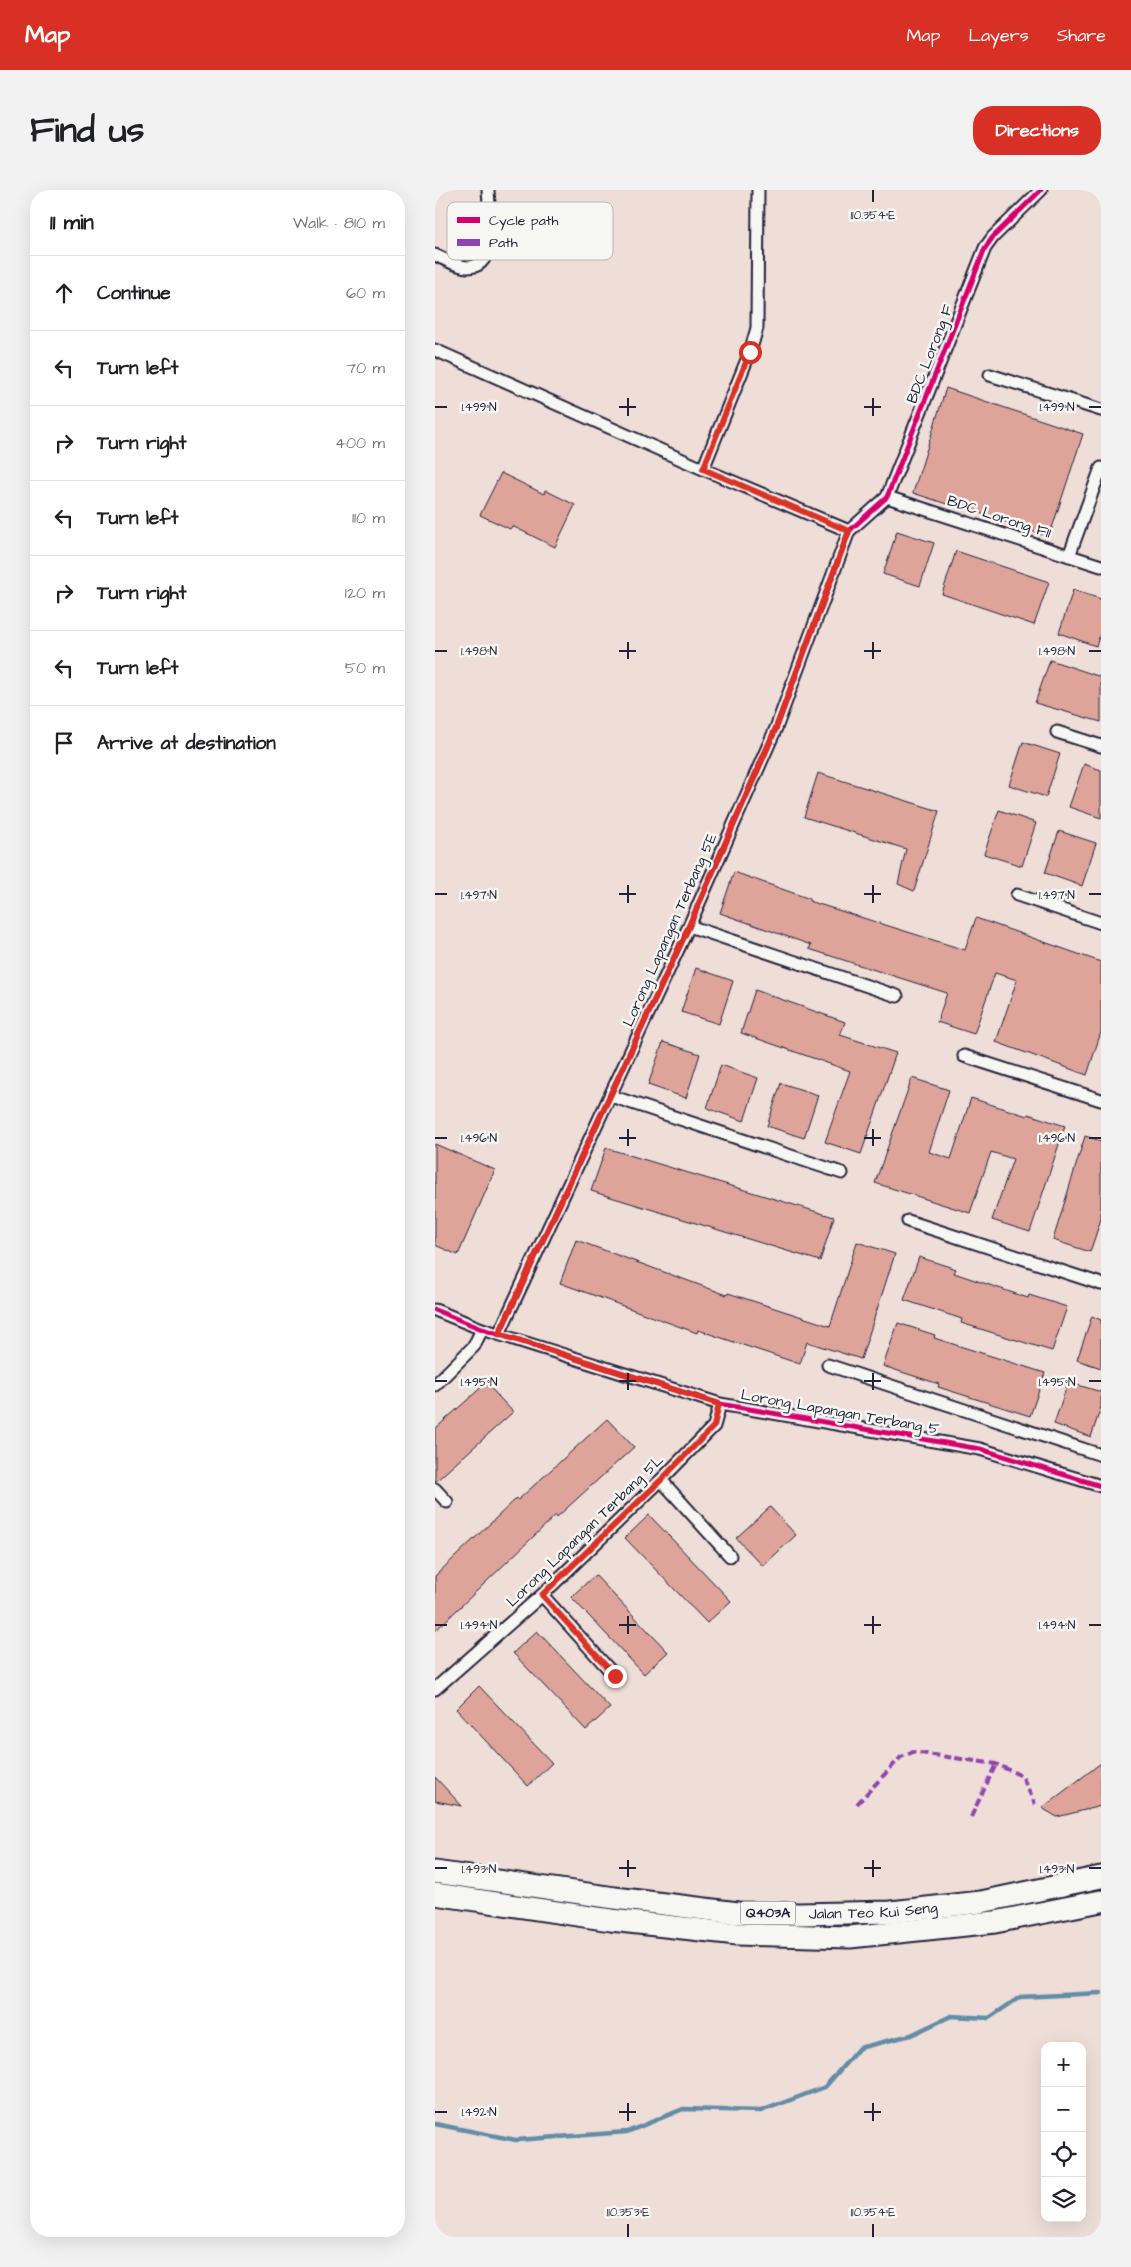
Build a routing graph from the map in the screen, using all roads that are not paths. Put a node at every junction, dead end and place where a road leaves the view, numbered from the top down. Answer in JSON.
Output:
{"nodes":[{"id":1,"x":757,"y":190,"type":"edge"},
{"id":2,"x":1041,"y":190,"type":"edge"},
{"id":3,"x":435,"y":255,"type":"edge"},
{"id":4,"x":483,"y":260,"type":"edge"},
{"id":5,"x":435,"y":350,"type":"edge"},
{"id":6,"x":990,"y":375,"type":"dead end"},
{"id":7,"x":1101,"y":410,"type":"edge"},
{"id":8,"x":1101,"y":468,"type":"edge"},
{"id":9,"x":703,"y":469,"type":"junction"},
{"id":10,"x":887,"y":497,"type":"junction"},
{"id":11,"x":849,"y":531,"type":"junction"},
{"id":12,"x":1069,"y":556,"type":"junction"},
{"id":13,"x":1101,"y":566,"type":"edge"},
{"id":14,"x":1057,"y":732,"type":"dead end"},
{"id":15,"x":1101,"y":746,"type":"edge"},
{"id":16,"x":1017,"y":895,"type":"dead end"},
{"id":17,"x":1101,"y":923,"type":"edge"},
{"id":18,"x":689,"y":926,"type":"junction"},
{"id":19,"x":897,"y":996,"type":"dead end"},
{"id":20,"x":964,"y":1056,"type":"dead end"},
{"id":21,"x":611,"y":1096,"type":"junction"},
{"id":22,"x":1101,"y":1100,"type":"edge"},
{"id":23,"x":842,"y":1173,"type":"dead end"},
{"id":24,"x":908,"y":1221,"type":"dead end"},
{"id":25,"x":1101,"y":1284,"type":"edge"},
{"id":26,"x":435,"y":1310,"type":"edge"},
{"id":27,"x":482,"y":1329,"type":"junction"},
{"id":28,"x":499,"y":1334,"type":"junction"},
{"id":29,"x":828,"y":1365,"type":"dead end"},
{"id":30,"x":435,"y":1385,"type":"edge"},
{"id":31,"x":719,"y":1404,"type":"junction"},
{"id":32,"x":1101,"y":1455,"type":"edge"},
{"id":33,"x":661,"y":1480,"type":"junction"},
{"id":34,"x":1101,"y":1486,"type":"edge"},
{"id":35,"x":435,"y":1489,"type":"edge"},
{"id":36,"x":447,"y":1502,"type":"dead end"},
{"id":37,"x":730,"y":1556,"type":"dead end"},
{"id":38,"x":542,"y":1595,"type":"junction"},
{"id":39,"x":615,"y":1676,"type":"dead end"},
{"id":40,"x":435,"y":1689,"type":"edge"},
{"id":41,"x":435,"y":1872,"type":"edge"},
{"id":42,"x":1101,"y":1877,"type":"edge"},
{"id":43,"x":435,"y":1894,"type":"edge"},
{"id":44,"x":1101,"y":1901,"type":"edge"}],
"edges":[{"from":1,"to":9,"type":"street"},
{"from":2,"to":10,"type":"street","name":"BDC Lorong F"},
{"from":3,"to":4,"type":"street"},
{"from":5,"to":9,"type":"street"},
{"from":6,"to":7,"type":"street"},
{"from":8,"to":12,"type":"street"},
{"from":9,"to":11,"type":"street"},
{"from":10,"to":11,"type":"street","name":"BDC Lorong F"},
{"from":10,"to":12,"type":"street","name":"BDC Lorong F11"},
{"from":11,"to":18,"type":"street","name":"Lorong Lapangan Terbang 5E"},
{"from":12,"to":13,"type":"street","name":"BDC Lorong F11"},
{"from":14,"to":15,"type":"street"},
{"from":16,"to":17,"type":"street"},
{"from":18,"to":19,"type":"street"},
{"from":18,"to":21,"type":"street","name":"Lorong Lapangan Terbang 5E"},
{"from":20,"to":22,"type":"street"},
{"from":21,"to":23,"type":"street"},
{"from":21,"to":28,"type":"street","name":"Lorong Lapangan Terbang 5E"},
{"from":24,"to":25,"type":"street"},
{"from":26,"to":27,"type":"street","name":"Lorong Lapangan Terbang 5"},
{"from":27,"to":28,"type":"street","name":"Lorong Lapangan Terbang 5"},
{"from":27,"to":30,"type":"street"},
{"from":28,"to":31,"type":"street","name":"Lorong Lapangan Terbang 5"},
{"from":29,"to":32,"type":"street"},
{"from":31,"to":33,"type":"street","name":"Lorong Lapangan Terbang 5L"},
{"from":31,"to":34,"type":"street","name":"Lorong Lapangan Terbang 5"},
{"from":33,"to":37,"type":"street"},
{"from":33,"to":38,"type":"street","name":"Lorong Lapangan Terbang 5L"},
{"from":35,"to":36,"type":"street"},
{"from":38,"to":39,"type":"street"},
{"from":38,"to":40,"type":"street","name":"Lorong Lapangan Terbang 5L"},
{"from":41,"to":42,"type":"highway","name":"Jalan Teo Kui Seng","number":"Q403A"},
{"from":43,"to":44,"type":"highway","name":"Jalan Teo Kui Seng"}]}
